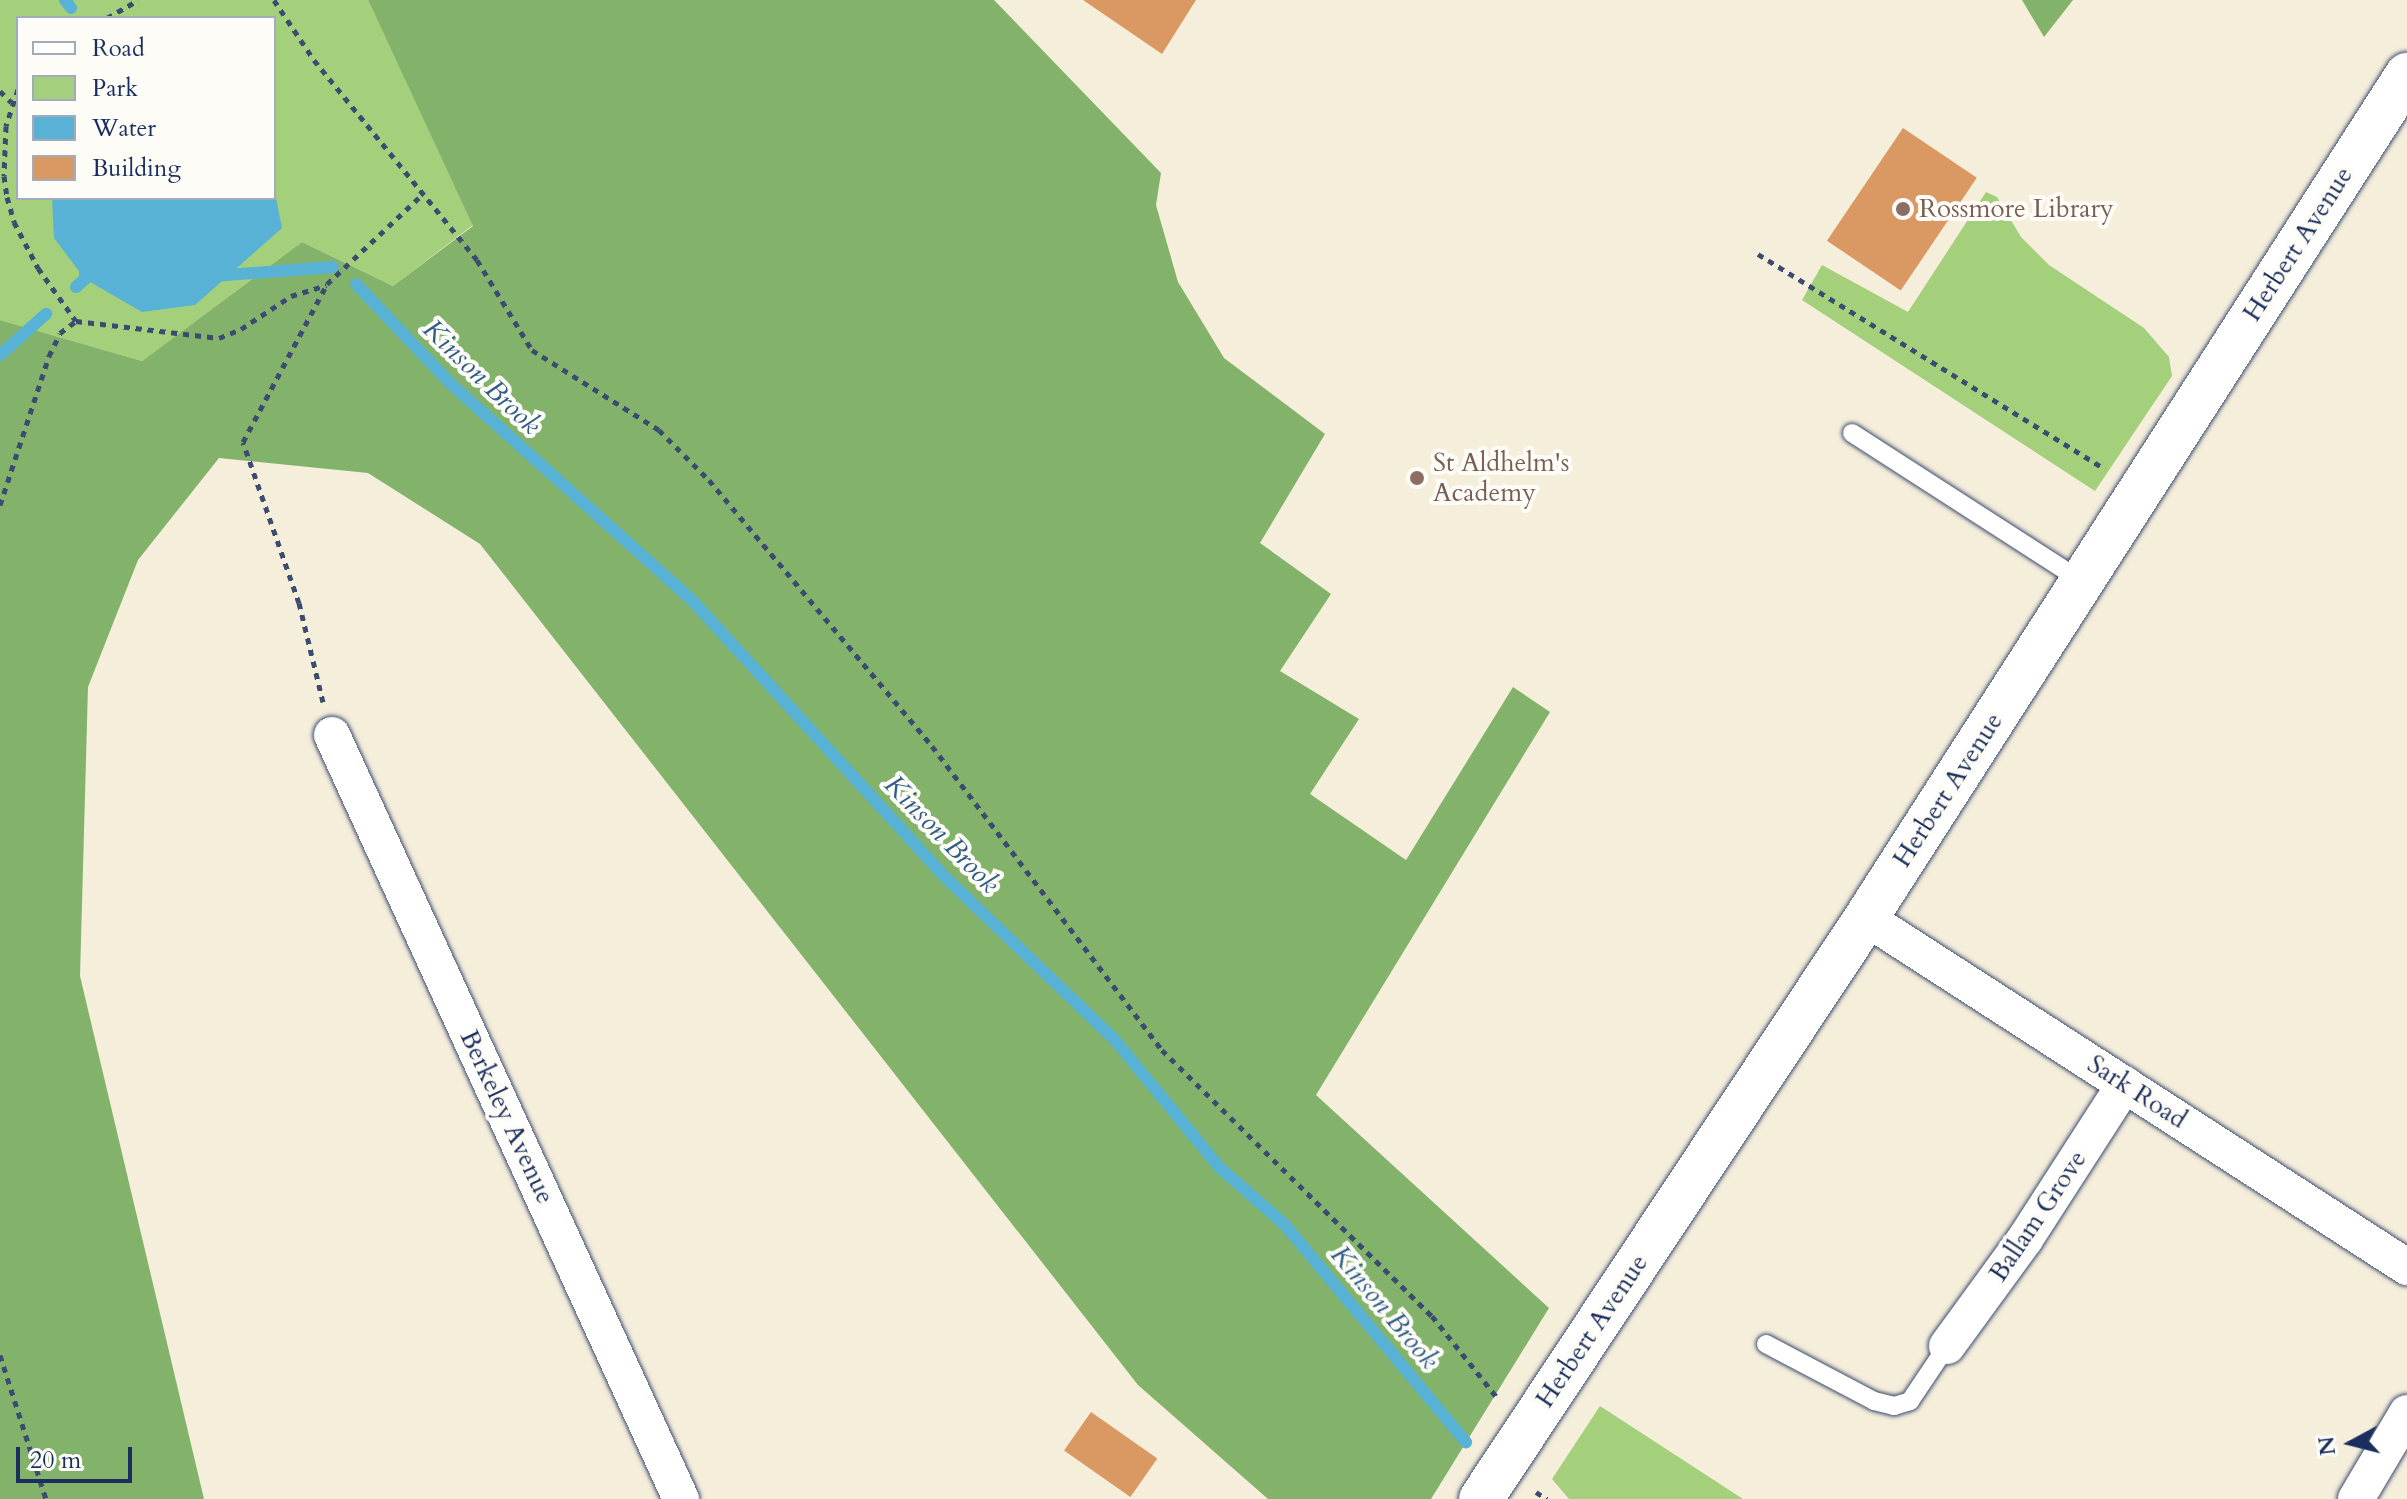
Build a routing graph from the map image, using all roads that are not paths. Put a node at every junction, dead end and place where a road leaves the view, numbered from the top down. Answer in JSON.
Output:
{"nodes":[{"id":1,"x":2400,"y":100,"type":"edge"},
{"id":2,"x":1852,"y":433,"type":"dead end"},
{"id":3,"x":2082,"y":581,"type":"junction"},
{"id":4,"x":332,"y":735,"type":"road end"},
{"id":5,"x":1866,"y":918,"type":"junction"},
{"id":6,"x":2125,"y":1084,"type":"junction"},
{"id":7,"x":2407,"y":1267,"type":"edge"},
{"id":8,"x":1766,"y":1344,"type":"dead end"},
{"id":9,"x":1947,"y":1346,"type":"joint"},
{"id":10,"x":2407,"y":1413,"type":"edge"},
{"id":11,"x":681,"y":1499,"type":"edge"},
{"id":12,"x":1481,"y":1499,"type":"edge"},
{"id":13,"x":2356,"y":1499,"type":"edge"}],
"edges":[{"from":1,"to":3,"type":"street","name":"Herbert Avenue"},
{"from":2,"to":3,"type":"lane"},
{"from":3,"to":5,"type":"street","name":"Herbert Avenue"},
{"from":4,"to":11,"type":"street","name":"Berkeley Avenue"},
{"from":5,"to":6,"type":"street","name":"Sark Road"},
{"from":5,"to":12,"type":"street","name":"Herbert Avenue"},
{"from":6,"to":7,"type":"street","name":"Sark Road"},
{"from":6,"to":9,"type":"street","name":"Ballam Grove"},
{"from":8,"to":9,"type":"lane"},
{"from":10,"to":13,"type":"street"}]}
